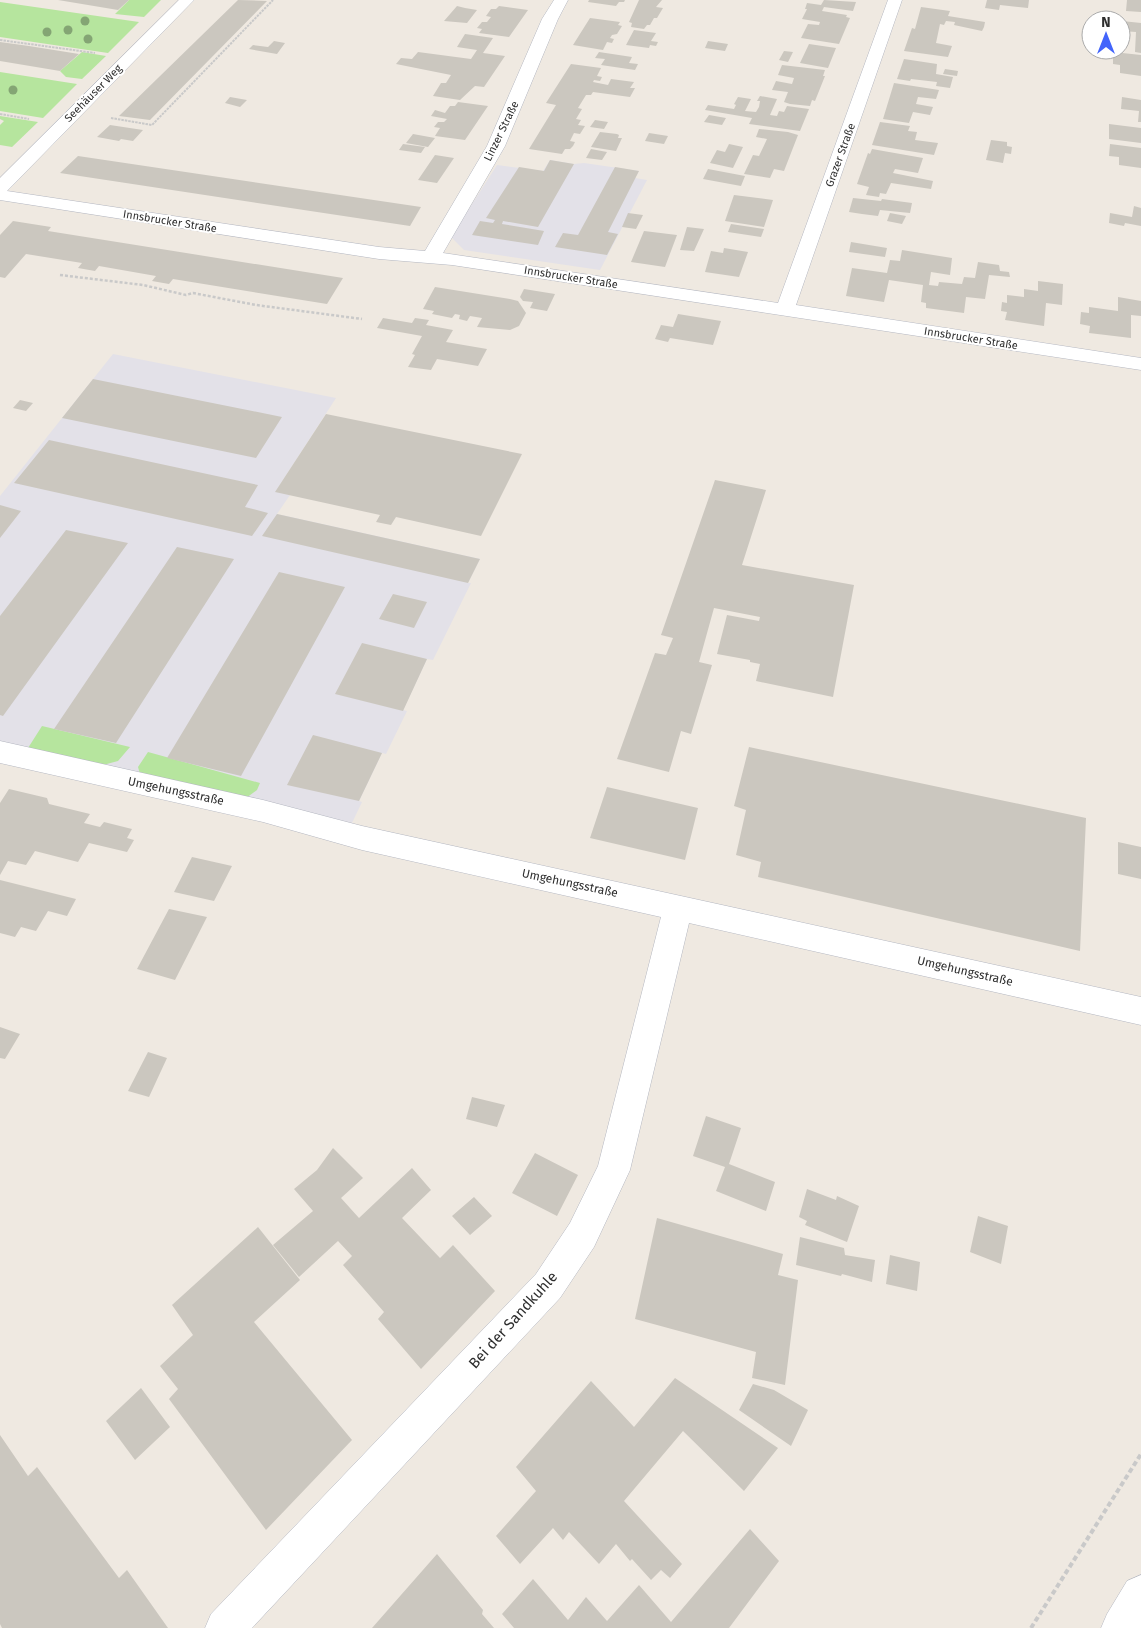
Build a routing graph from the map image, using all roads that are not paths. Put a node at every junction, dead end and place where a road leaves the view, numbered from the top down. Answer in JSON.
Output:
{"nodes":[{"id":1,"x":186,"y":0,"type":"edge"},
{"id":2,"x":561,"y":0,"type":"edge"},
{"id":3,"x":895,"y":0,"type":"edge"},
{"id":4,"x":0,"y":188,"type":"edge"},
{"id":5,"x":0,"y":195,"type":"edge"},
{"id":6,"x":431,"y":257,"type":"junction"},
{"id":7,"x":785,"y":310,"type":"junction"},
{"id":8,"x":1141,"y":364,"type":"edge"},
{"id":9,"x":0,"y":752,"type":"edge"},
{"id":10,"x":678,"y":907,"type":"junction"},
{"id":11,"x":1141,"y":1011,"type":"edge"},
{"id":12,"x":1141,"y":1596,"type":"edge"},
{"id":13,"x":225,"y":1628,"type":"edge"},
{"id":14,"x":1121,"y":1628,"type":"edge"}],
"edges":[{"from":1,"to":4,"type":"street","name":"Seehäuser Weg"},
{"from":2,"to":6,"type":"street","name":"Linzer Straße"},
{"from":3,"to":7,"type":"street","name":"Grazer Straße"},
{"from":5,"to":6,"type":"street","name":"Innsbrucker Straße"},
{"from":6,"to":7,"type":"street","name":"Innsbrucker Straße"},
{"from":7,"to":8,"type":"street","name":"Innsbrucker Straße"},
{"from":9,"to":10,"type":"street","name":"Umgehungsstraße"},
{"from":10,"to":11,"type":"street","name":"Umgehungsstraße"},
{"from":10,"to":13,"type":"street","name":"Bei der Sandkuhle"},
{"from":12,"to":14,"type":"street"}]}
